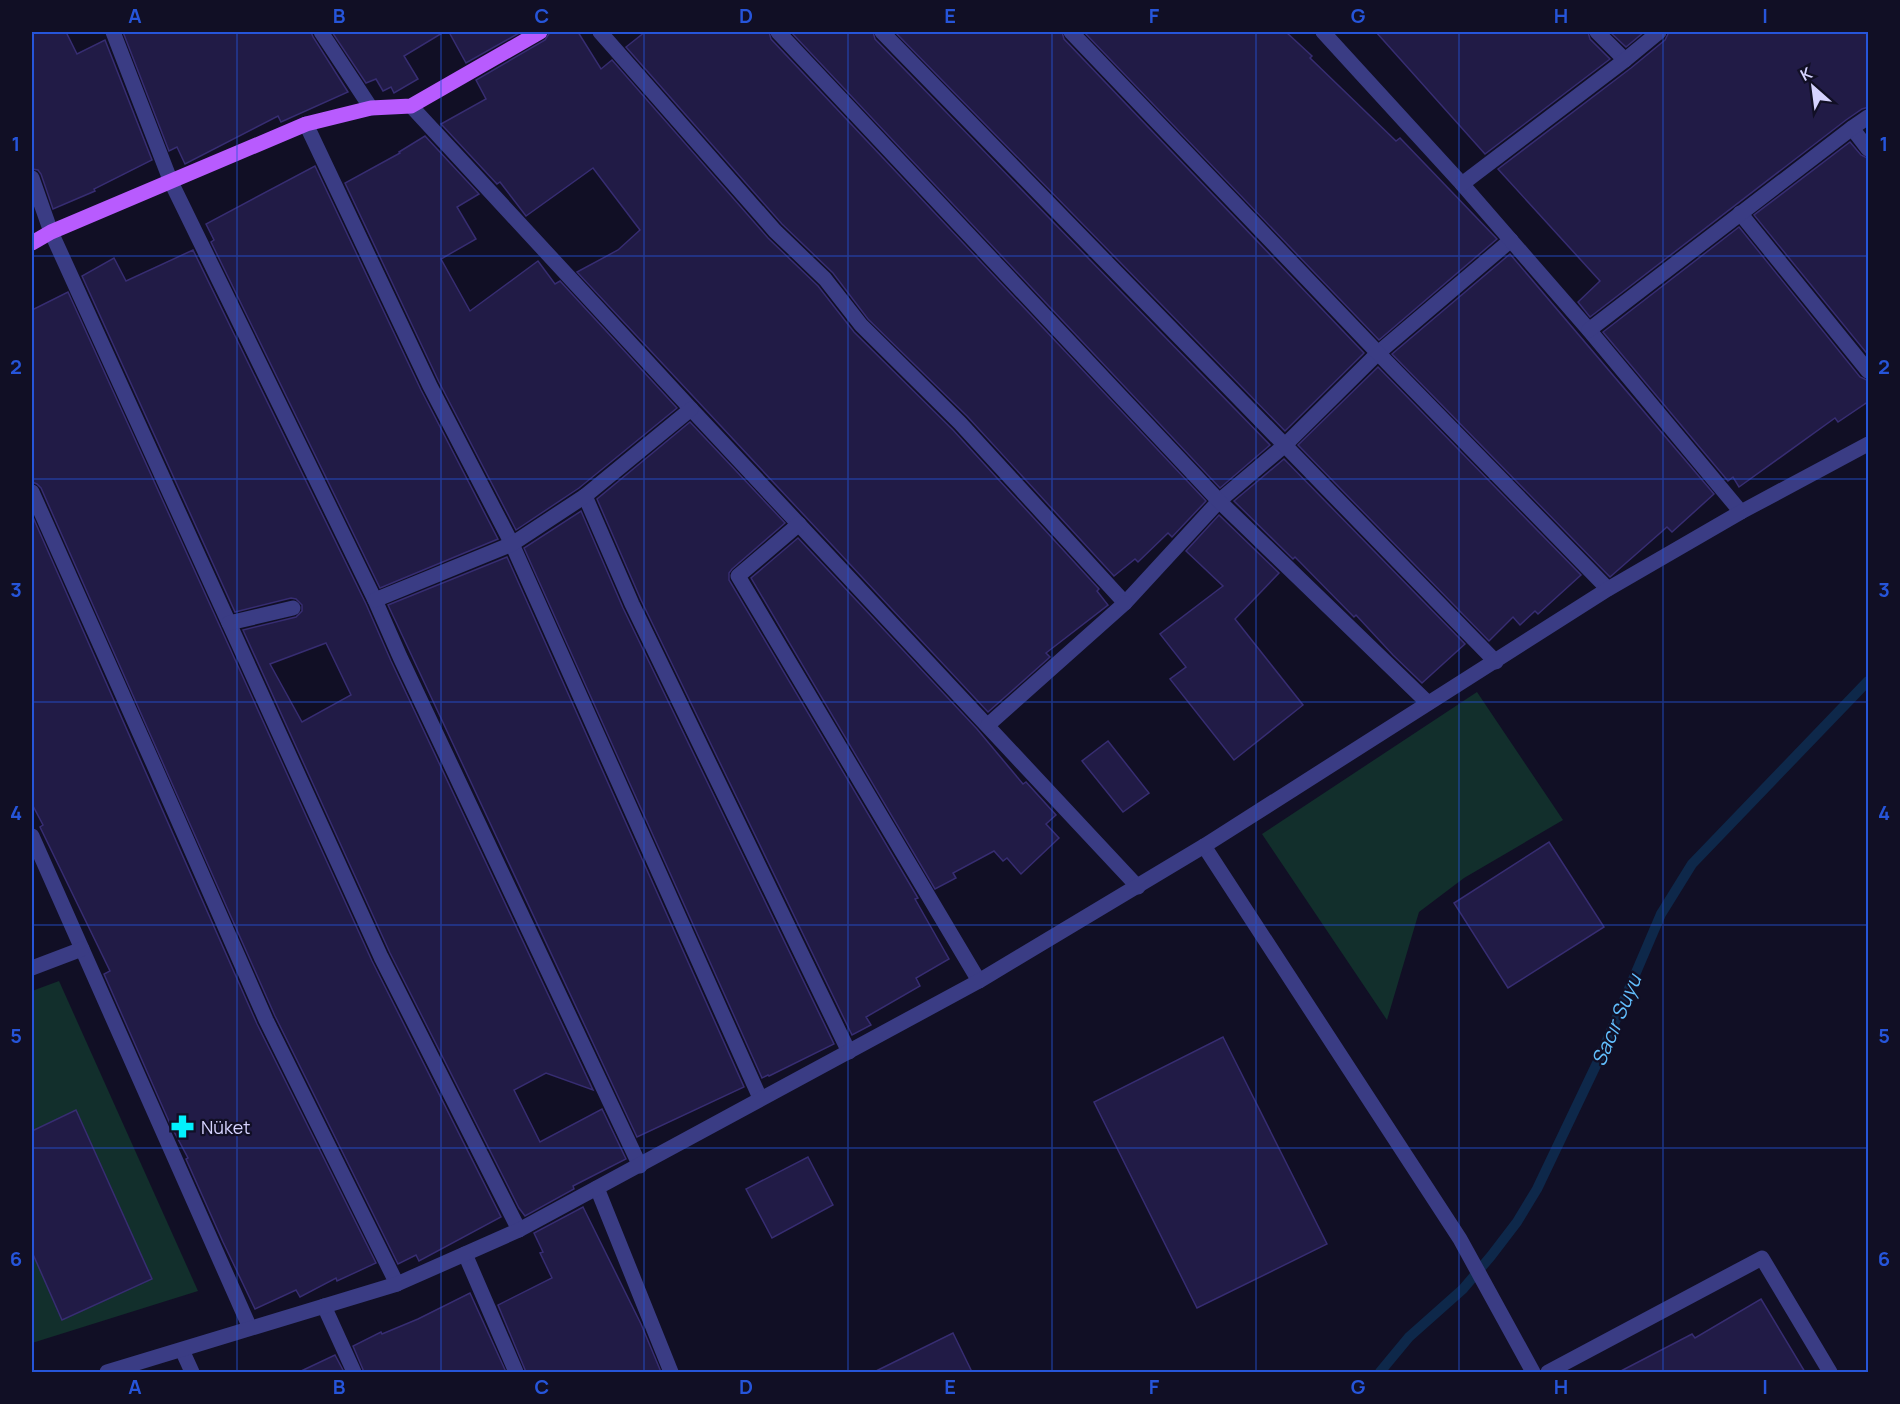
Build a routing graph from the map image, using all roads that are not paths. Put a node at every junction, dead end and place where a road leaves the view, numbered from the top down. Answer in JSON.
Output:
{"nodes":[{"id":1,"x":113,"y":32,"type":"edge"},
{"id":2,"x":321,"y":32,"type":"edge"},
{"id":3,"x":600,"y":32,"type":"edge"},
{"id":4,"x":778,"y":32,"type":"edge"},
{"id":5,"x":882,"y":32,"type":"edge"},
{"id":6,"x":1071,"y":32,"type":"edge"},
{"id":7,"x":1323,"y":32,"type":"edge"},
{"id":8,"x":1597,"y":32,"type":"edge"},
{"id":9,"x":1659,"y":32,"type":"edge"},
{"id":10,"x":531,"y":34,"type":"edge"},
{"id":11,"x":1625,"y":60,"type":"junction"},
{"id":12,"x":411,"y":106,"type":"junction"},
{"id":13,"x":371,"y":108,"type":"junction"},
{"id":14,"x":1869,"y":117,"type":"edge"},
{"id":15,"x":306,"y":124,"type":"junction"},
{"id":16,"x":1852,"y":128,"type":"junction"},
{"id":17,"x":1869,"y":149,"type":"edge"},
{"id":18,"x":32,"y":178,"type":"edge"},
{"id":19,"x":171,"y":182,"type":"junction"},
{"id":20,"x":1462,"y":184,"type":"junction"},
{"id":21,"x":1740,"y":213,"type":"junction"},
{"id":22,"x":51,"y":232,"type":"junction"},
{"id":23,"x":1511,"y":240,"type":"junction"},
{"id":24,"x":32,"y":243,"type":"edge"},
{"id":25,"x":1589,"y":330,"type":"junction"},
{"id":26,"x":1378,"y":353,"type":"junction"},
{"id":27,"x":1869,"y":371,"type":"edge"},
{"id":28,"x":691,"y":409,"type":"junction"},
{"id":29,"x":1869,"y":444,"type":"edge"},
{"id":30,"x":1285,"y":445,"type":"junction"},
{"id":31,"x":32,"y":492,"type":"edge"},
{"id":32,"x":585,"y":496,"type":"junction"},
{"id":33,"x":1219,"y":501,"type":"junction"},
{"id":34,"x":1741,"y":512,"type":"junction"},
{"id":35,"x":799,"y":525,"type":"junction"},
{"id":36,"x":512,"y":544,"type":"junction"},
{"id":37,"x":1608,"y":589,"type":"junction"},
{"id":38,"x":375,"y":600,"type":"junction"},
{"id":39,"x":1125,"y":603,"type":"junction"},
{"id":40,"x":293,"y":608,"type":"dead end"},
{"id":41,"x":229,"y":623,"type":"junction"},
{"id":42,"x":1496,"y":662,"type":"junction"},
{"id":43,"x":1428,"y":703,"type":"junction"},
{"id":44,"x":988,"y":725,"type":"junction"},
{"id":45,"x":32,"y":836,"type":"edge"},
{"id":46,"x":1204,"y":846,"type":"junction"},
{"id":47,"x":1138,"y":887,"type":"junction"},
{"id":48,"x":82,"y":949,"type":"junction"},
{"id":49,"x":32,"y":969,"type":"edge"},
{"id":50,"x":978,"y":981,"type":"junction"},
{"id":51,"x":849,"y":1053,"type":"junction"},
{"id":52,"x":760,"y":1098,"type":"junction"},
{"id":53,"x":640,"y":1166,"type":"junction"},
{"id":54,"x":597,"y":1188,"type":"junction"},
{"id":55,"x":519,"y":1230,"type":"junction"},
{"id":56,"x":465,"y":1254,"type":"junction"},
{"id":57,"x":397,"y":1284,"type":"junction"},
{"id":58,"x":324,"y":1306,"type":"junction"},
{"id":59,"x":250,"y":1328,"type":"junction"},
{"id":60,"x":182,"y":1350,"type":"junction"},
{"id":61,"x":107,"y":1372,"type":"edge"},
{"id":62,"x":192,"y":1372,"type":"edge"},
{"id":63,"x":354,"y":1372,"type":"edge"},
{"id":64,"x":516,"y":1372,"type":"edge"},
{"id":65,"x":671,"y":1372,"type":"edge"},
{"id":66,"x":1533,"y":1372,"type":"edge"},
{"id":67,"x":1548,"y":1372,"type":"edge"},
{"id":68,"x":1830,"y":1372,"type":"edge"}],
"edges":[{"from":1,"to":19,"type":"street"},
{"from":2,"to":13,"type":"street"},
{"from":3,"to":39,"type":"street"},
{"from":4,"to":33,"type":"street"},
{"from":5,"to":30,"type":"street"},
{"from":6,"to":26,"type":"street"},
{"from":7,"to":20,"type":"street"},
{"from":8,"to":11,"type":"street"},
{"from":9,"to":11,"type":"street"},
{"from":10,"to":12,"type":"main road"},
{"from":11,"to":20,"type":"street"},
{"from":12,"to":13,"type":"main road"},
{"from":12,"to":28,"type":"street"},
{"from":13,"to":15,"type":"main road"},
{"from":14,"to":16,"type":"street"},
{"from":15,"to":19,"type":"main road"},
{"from":15,"to":36,"type":"street"},
{"from":16,"to":17,"type":"street"},
{"from":16,"to":21,"type":"street"},
{"from":18,"to":22,"type":"street"},
{"from":19,"to":22,"type":"main road"},
{"from":19,"to":38,"type":"street"},
{"from":20,"to":23,"type":"street"},
{"from":21,"to":25,"type":"street"},
{"from":21,"to":27,"type":"street"},
{"from":22,"to":24,"type":"main road"},
{"from":22,"to":41,"type":"street"},
{"from":23,"to":25,"type":"street"},
{"from":23,"to":26,"type":"street"},
{"from":25,"to":34,"type":"street"},
{"from":26,"to":30,"type":"street"},
{"from":26,"to":37,"type":"street"},
{"from":28,"to":32,"type":"street"},
{"from":28,"to":35,"type":"street"},
{"from":29,"to":34,"type":"street"},
{"from":30,"to":33,"type":"street"},
{"from":30,"to":42,"type":"street"},
{"from":31,"to":57,"type":"street"},
{"from":32,"to":36,"type":"street"},
{"from":32,"to":51,"type":"street"},
{"from":33,"to":39,"type":"street"},
{"from":33,"to":43,"type":"street"},
{"from":34,"to":37,"type":"street"},
{"from":35,"to":44,"type":"street"},
{"from":35,"to":50,"type":"street"},
{"from":36,"to":38,"type":"street"},
{"from":36,"to":52,"type":"street"},
{"from":37,"to":42,"type":"street"},
{"from":38,"to":53,"type":"street"},
{"from":39,"to":44,"type":"street"},
{"from":40,"to":41,"type":"street"},
{"from":41,"to":55,"type":"street"},
{"from":42,"to":43,"type":"street"},
{"from":43,"to":46,"type":"street"},
{"from":44,"to":47,"type":"street"},
{"from":45,"to":48,"type":"street"},
{"from":46,"to":47,"type":"street"},
{"from":46,"to":66,"type":"street"},
{"from":47,"to":50,"type":"street"},
{"from":48,"to":49,"type":"street"},
{"from":48,"to":59,"type":"street"},
{"from":50,"to":51,"type":"street"},
{"from":51,"to":52,"type":"street"},
{"from":52,"to":53,"type":"street"},
{"from":53,"to":54,"type":"street"},
{"from":54,"to":55,"type":"street"},
{"from":54,"to":65,"type":"street"},
{"from":55,"to":56,"type":"street"},
{"from":56,"to":57,"type":"street"},
{"from":56,"to":64,"type":"street"},
{"from":57,"to":58,"type":"street"},
{"from":58,"to":59,"type":"street"},
{"from":58,"to":63,"type":"street"},
{"from":59,"to":60,"type":"street"},
{"from":60,"to":61,"type":"street"},
{"from":60,"to":62,"type":"street"},
{"from":67,"to":68,"type":"street"}]}
